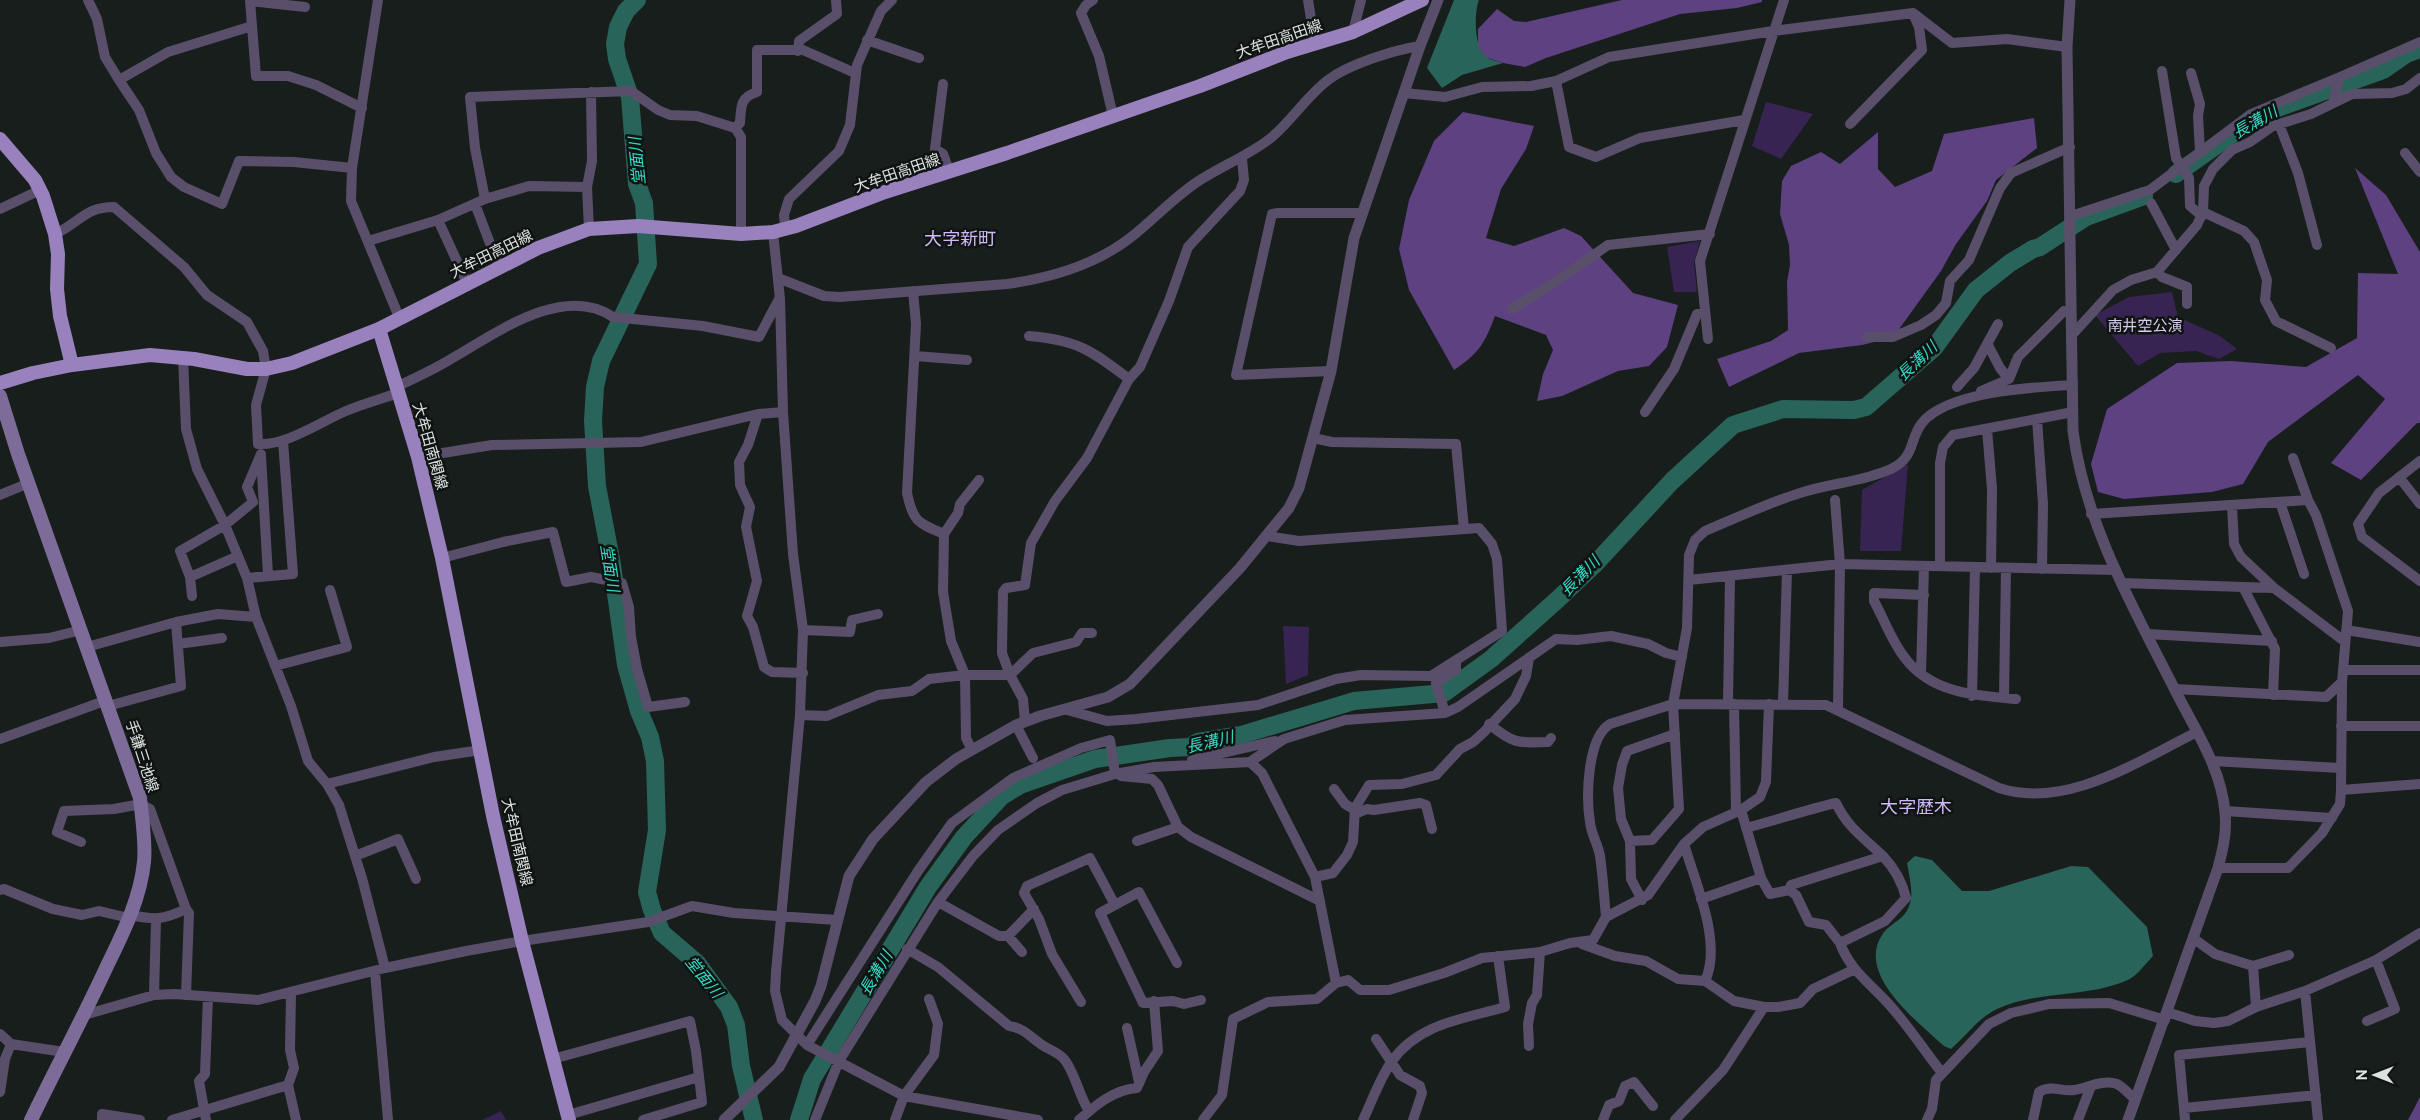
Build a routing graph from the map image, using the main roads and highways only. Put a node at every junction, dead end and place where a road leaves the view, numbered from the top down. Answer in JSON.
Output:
{"nodes":[{"id":1,"x":1422,"y":0,"type":"edge"},
{"id":2,"x":0,"y":139,"type":"edge"},
{"id":3,"x":379,"y":329,"type":"junction"},
{"id":4,"x":72,"y":365,"type":"junction"},
{"id":5,"x":0,"y":383,"type":"edge"},
{"id":6,"x":0,"y":396,"type":"edge"},
{"id":7,"x":568,"y":1117,"type":"edge"},
{"id":8,"x":31,"y":1120,"type":"edge"}],
"edges":[{"from":1,"to":3,"type":"main road","name":"大牟田高田線"},
{"from":2,"to":4,"type":"main road"},
{"from":3,"to":4,"type":"main road"},
{"from":3,"to":7,"type":"main road","name":"大牟田南関線"},
{"from":4,"to":5,"type":"main road"},
{"from":6,"to":8,"type":"main road","name":"手鎌三池線"}]}
